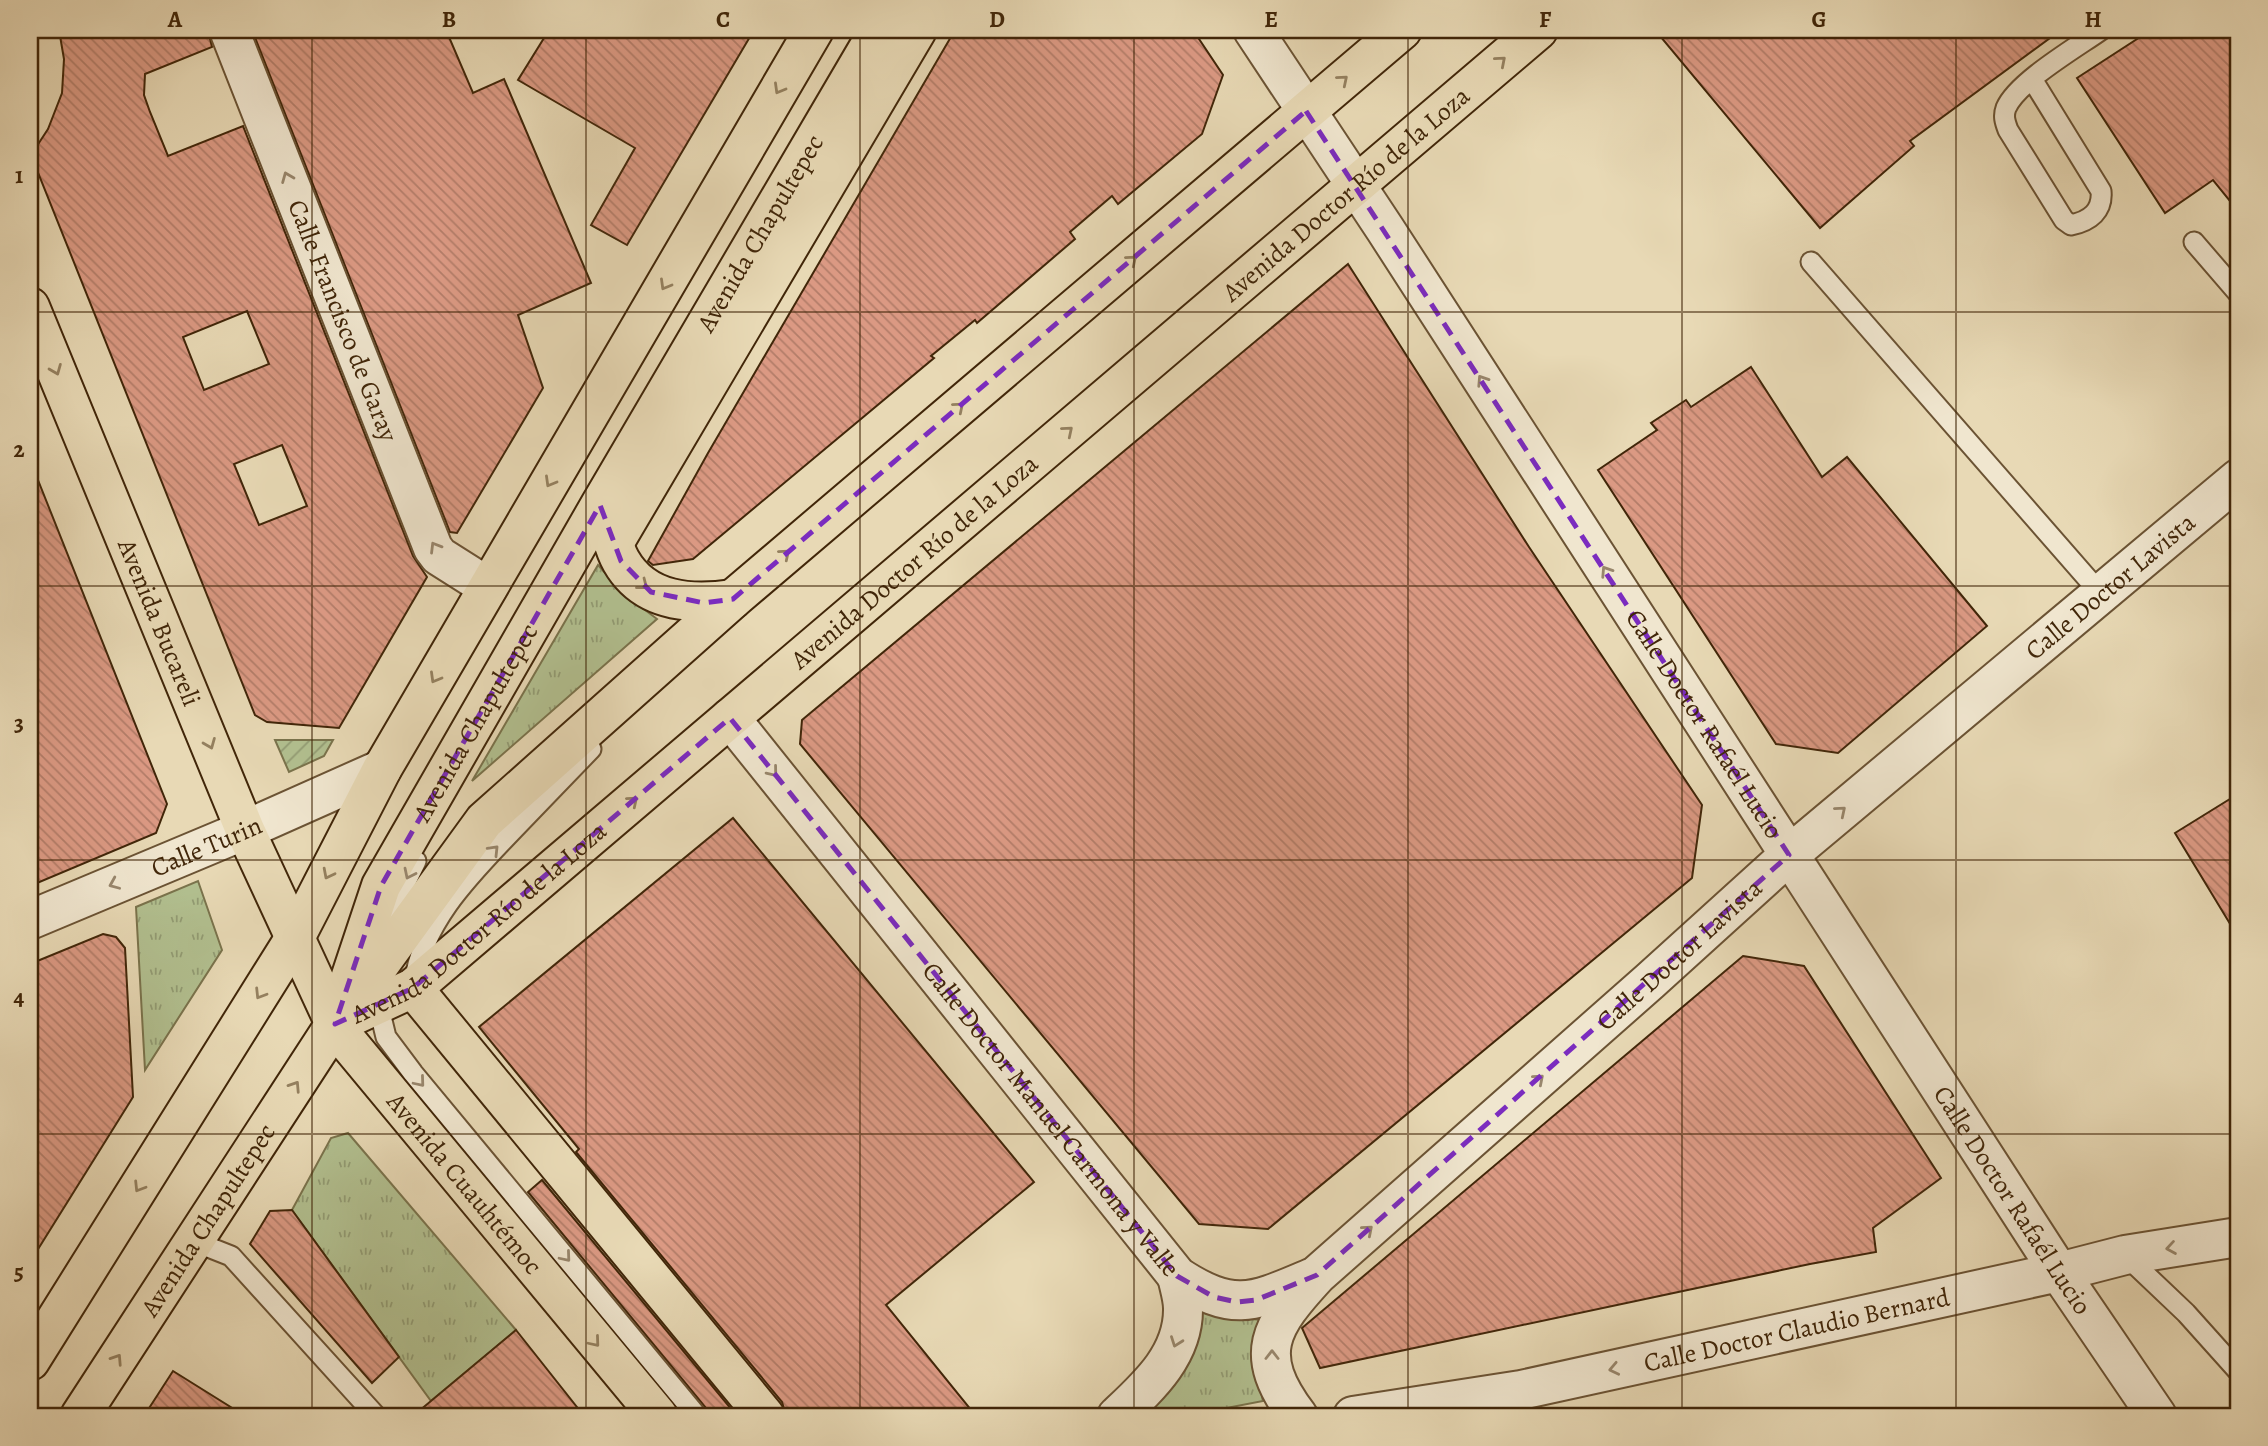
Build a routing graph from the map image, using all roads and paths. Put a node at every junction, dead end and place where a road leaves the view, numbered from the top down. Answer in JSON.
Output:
{"nodes":[{"id":1,"x":229,"y":30,"type":"edge"},
{"id":2,"x":814,"y":30,"type":"edge"},
{"id":3,"x":879,"y":30,"type":"edge"},
{"id":4,"x":895,"y":30,"type":"edge"},
{"id":5,"x":917,"y":30,"type":"edge"},
{"id":6,"x":1253,"y":30,"type":"edge"},
{"id":7,"x":1402,"y":30,"type":"edge"},
{"id":8,"x":1538,"y":30,"type":"edge"},
{"id":9,"x":2101,"y":30,"type":"edge"},
{"id":10,"x":2032,"y":79,"type":"junction"},
{"id":11,"x":1306,"y":111,"type":"junction"},
{"id":12,"x":1356,"y":185,"type":"junction"},
{"id":13,"x":2194,"y":242,"type":"dead end"},
{"id":14,"x":1811,"y":262,"type":"dead end"},
{"id":15,"x":2238,"y":293,"type":"edge"},
{"id":16,"x":30,"y":307,"type":"edge"},
{"id":17,"x":2238,"y":479,"type":"edge"},
{"id":18,"x":607,"y":523,"type":"junction"},
{"id":19,"x":488,"y":587,"type":"junction"},
{"id":20,"x":2101,"y":594,"type":"junction"},
{"id":21,"x":733,"y":599,"type":"junction"},
{"id":22,"x":730,"y":718,"type":"junction"},
{"id":23,"x":382,"y":769,"type":"junction"},
{"id":24,"x":245,"y":830,"type":"junction"},
{"id":25,"x":1789,"y":855,"type":"junction"},
{"id":26,"x":30,"y":920,"type":"edge"},
{"id":27,"x":296,"y":936,"type":"junction"},
{"id":28,"x":376,"y":988,"type":"junction"},
{"id":29,"x":414,"y":988,"type":"junction"},
{"id":30,"x":335,"y":1024,"type":"junction"},
{"id":31,"x":2238,"y":1237,"type":"edge"},
{"id":32,"x":193,"y":1241,"type":"junction"},
{"id":33,"x":2125,"y":1255,"type":"junction"},
{"id":34,"x":2059,"y":1272,"type":"junction"},
{"id":35,"x":1317,"y":1275,"type":"junction"},
{"id":36,"x":1177,"y":1276,"type":"junction"},
{"id":37,"x":30,"y":1362,"type":"edge"},
{"id":38,"x":2238,"y":1371,"type":"edge"},
{"id":39,"x":79,"y":1416,"type":"edge"},
{"id":40,"x":376,"y":1416,"type":"edge"},
{"id":41,"x":658,"y":1416,"type":"edge"},
{"id":42,"x":697,"y":1416,"type":"edge"},
{"id":43,"x":742,"y":1416,"type":"edge"},
{"id":44,"x":765,"y":1416,"type":"edge"},
{"id":45,"x":1117,"y":1416,"type":"edge"},
{"id":46,"x":1298,"y":1416,"type":"edge"},
{"id":47,"x":1353,"y":1416,"type":"edge"},
{"id":48,"x":2157,"y":1416,"type":"edge"}],
"edges":[{"from":19,"to":1,"type":"street","name":"Calle Francisco de Garay","one_way":true},
{"from":2,"to":19,"type":"main road","one_way":true},
{"from":3,"to":18,"type":"main road","name":"Avenida Chapultepec"},
{"from":4,"to":18,"type":"lane"},
{"from":5,"to":18,"type":"main road","name":"Avenida Chapultepec"},
{"from":6,"to":11,"type":"street","name":"Calle Doctor Rafaél Lucio"},
{"from":11,"to":7,"type":"main road","name":"Avenida Doctor Río de la Loza","one_way":true},
{"from":12,"to":8,"type":"main road","name":"Avenida Doctor Río de la Loza","one_way":true},
{"from":9,"to":10,"type":"lane"},
{"from":10,"to":10,"type":"lane"},
{"from":11,"to":12,"type":"street","name":"Calle Doctor Rafaél Lucio"},
{"from":21,"to":11,"type":"main road","name":"Avenida Doctor Río de la Loza","one_way":true},
{"from":22,"to":12,"type":"main road","name":"Avenida Doctor Río de la Loza","one_way":true},
{"from":25,"to":12,"type":"street","name":"Calle Doctor Rafaél Lucio","one_way":true},
{"from":13,"to":15,"type":"lane"},
{"from":14,"to":20,"type":"lane"},
{"from":16,"to":24,"type":"main road","name":"Avenida Bucareli","one_way":true},
{"from":17,"to":20,"type":"street","name":"Calle Doctor Lavista"},
{"from":18,"to":21,"type":"main road","one_way":true},
{"from":18,"to":28,"type":"lane","one_way":true},
{"from":18,"to":30,"type":"main road","name":"Avenida Chapultepec"},
{"from":19,"to":23,"type":"main road","one_way":true},
{"from":25,"to":20,"type":"street","name":"Calle Doctor Lavista","one_way":true},
{"from":21,"to":28,"type":"main road","name":"Avenida Doctor Río de la Loza"},
{"from":29,"to":21,"type":"lane","one_way":true},
{"from":29,"to":22,"type":"main road","name":"Avenida Doctor Río de la Loza","one_way":true},
{"from":22,"to":36,"type":"street","name":"Calle Doctor Manuel Carmona y Valle","one_way":true},
{"from":23,"to":24,"type":"street","name":"Calle Turin"},
{"from":23,"to":27,"type":"main road","one_way":true},
{"from":24,"to":26,"type":"street","name":"Calle Turin","one_way":true},
{"from":24,"to":27,"type":"main road","name":"Avenida Bucareli"},
{"from":25,"to":34,"type":"street","name":"Calle Doctor Rafaél Lucio"},
{"from":35,"to":25,"type":"street","name":"Calle Doctor Lavista","one_way":true},
{"from":27,"to":30,"type":"main road","name":"Avenida Cuauhtémoc"},
{"from":27,"to":37,"type":"main road","one_way":true},
{"from":28,"to":29,"type":"main road","name":"Avenida Doctor Río de la Loza"},
{"from":28,"to":30,"type":"main road","name":"Avenida Doctor Río de la Loza"},
{"from":28,"to":42,"type":"lane","one_way":true},
{"from":29,"to":43,"type":"lane"},
{"from":29,"to":44,"type":"main road"},
{"from":32,"to":30,"type":"main road","name":"Avenida Chapultepec","one_way":true},
{"from":30,"to":41,"type":"main road","name":"Avenida Cuauhtémoc","one_way":true},
{"from":31,"to":33,"type":"street","name":"Calle Doctor Claudio Bernard","one_way":true},
{"from":39,"to":32,"type":"main road","name":"Avenida Chapultepec","one_way":true},
{"from":32,"to":40,"type":"lane"},
{"from":33,"to":34,"type":"street","name":"Calle Doctor Claudio Bernard"},
{"from":33,"to":38,"type":"lane"},
{"from":34,"to":47,"type":"street","name":"Calle Doctor Claudio Bernard","one_way":true},
{"from":34,"to":48,"type":"street","name":"Calle Doctor Rafaél Lucio"},
{"from":35,"to":36,"type":"street","name":"Calle Doctor Manuel Carmona y Valle"},
{"from":46,"to":35,"type":"street","one_way":true},
{"from":36,"to":45,"type":"street","one_way":true}]}
